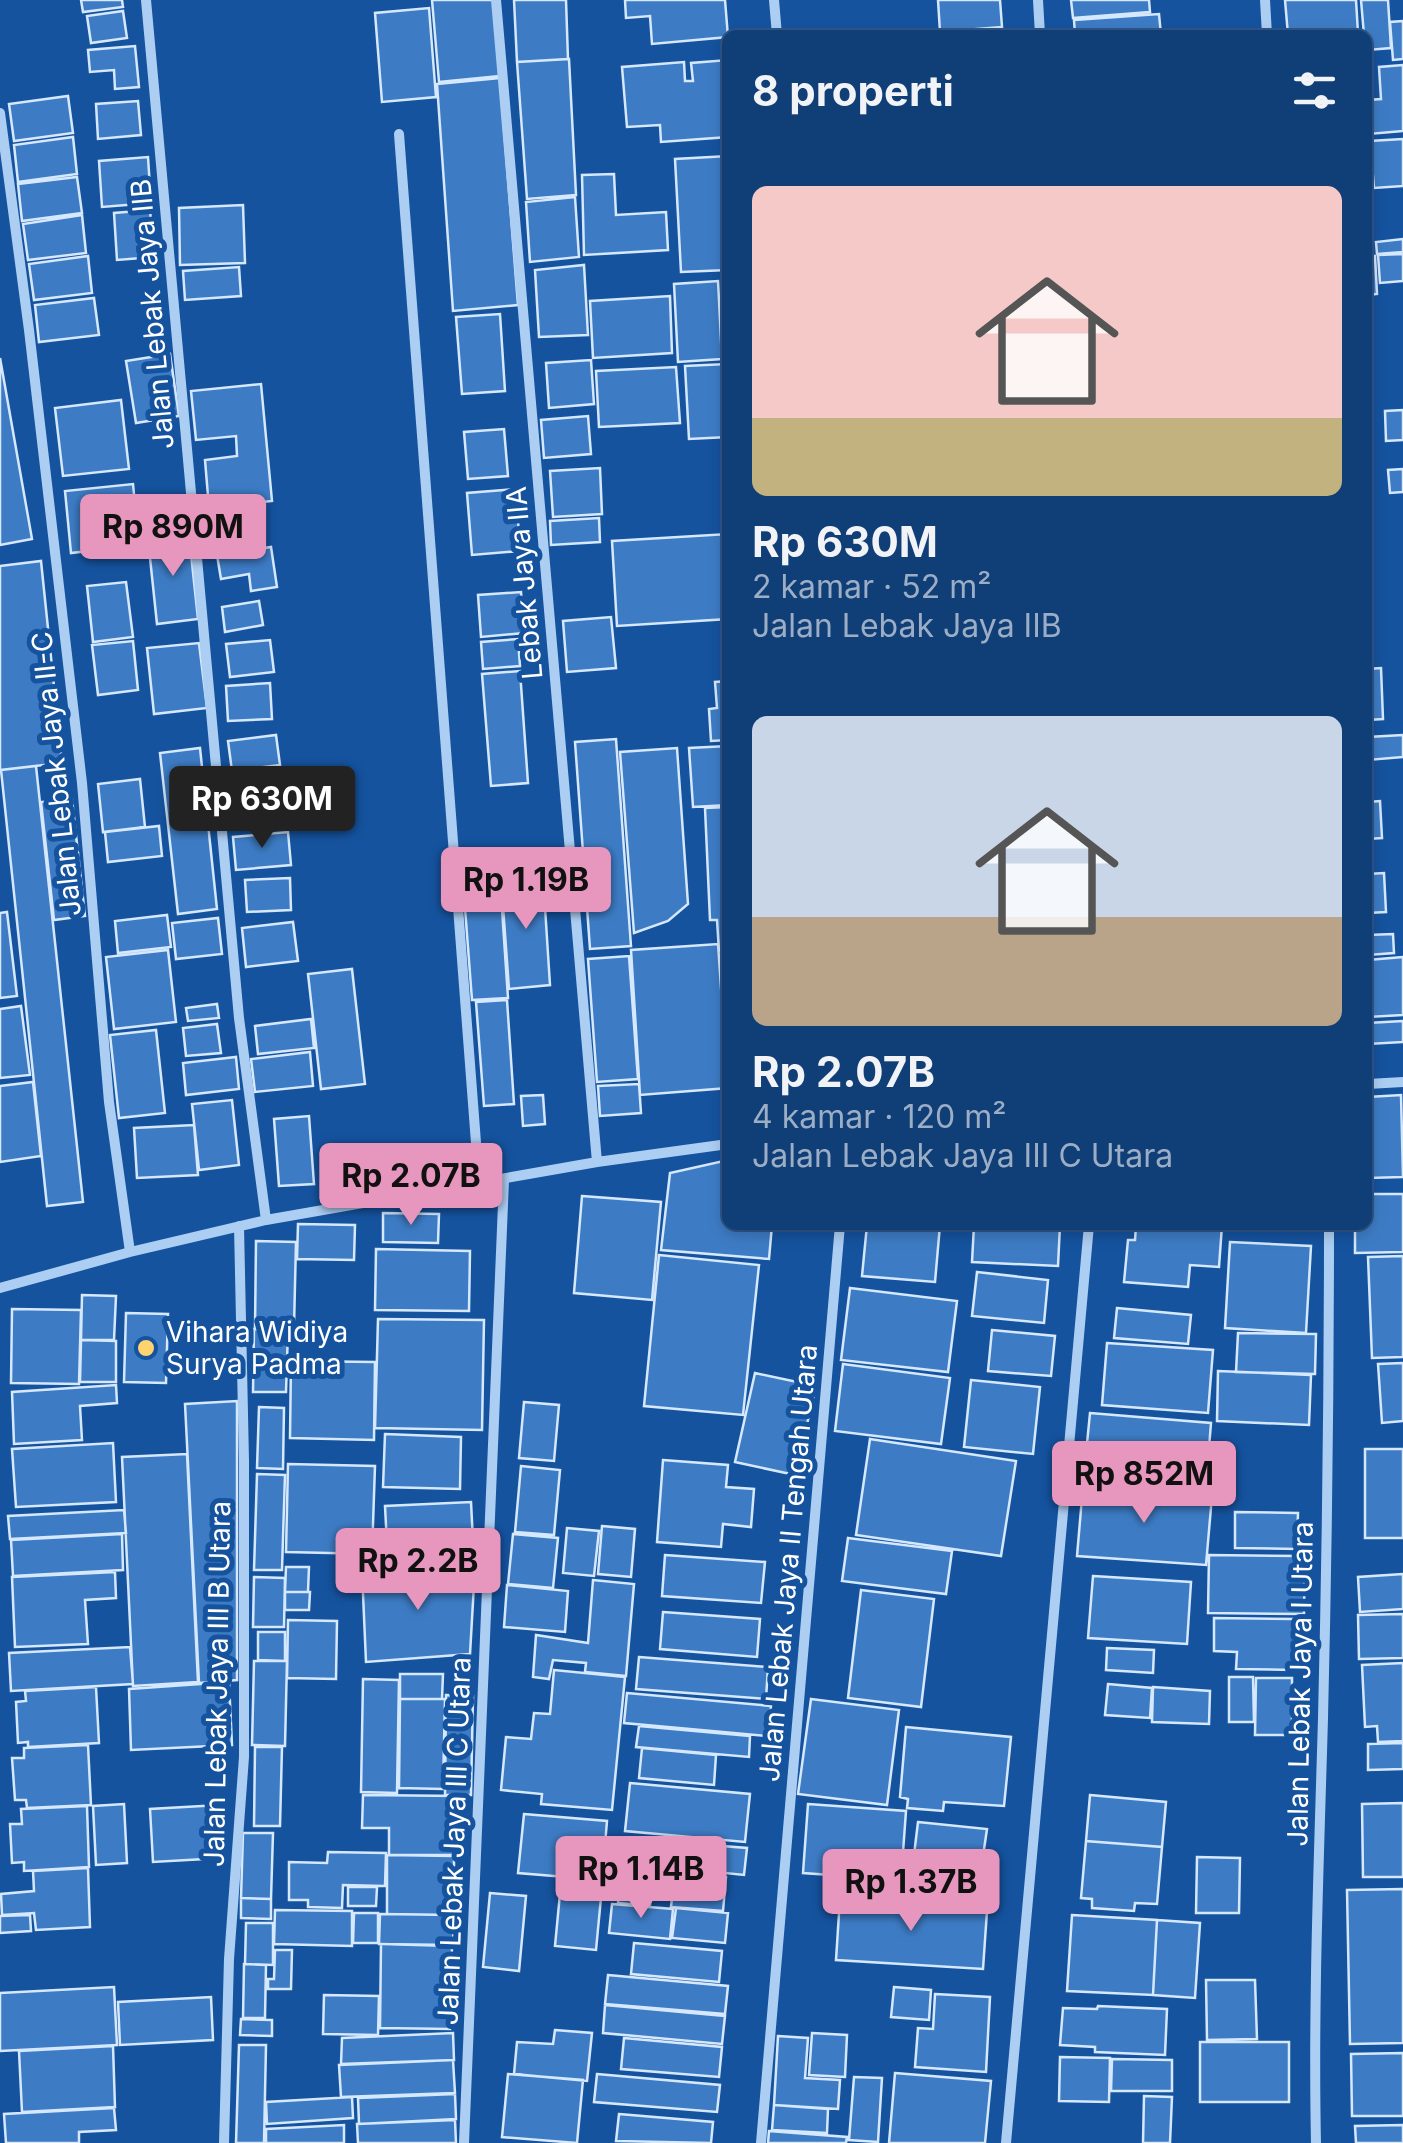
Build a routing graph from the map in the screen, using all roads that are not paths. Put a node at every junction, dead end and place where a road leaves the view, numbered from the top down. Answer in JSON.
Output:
{"nodes":[{"id":1,"x":146,"y":0,"type":"edge"},
{"id":2,"x":496,"y":0,"type":"edge"},
{"id":3,"x":774,"y":0,"type":"edge"},
{"id":4,"x":1038,"y":0,"type":"edge"},
{"id":5,"x":1265,"y":0,"type":"edge"},
{"id":6,"x":777,"y":30,"type":"edge"},
{"id":7,"x":1040,"y":30,"type":"edge"},
{"id":8,"x":1266,"y":30,"type":"edge"},
{"id":9,"x":0,"y":113,"type":"edge"},
{"id":10,"x":399,"y":134,"type":"dead end"},
{"id":11,"x":1403,"y":1082,"type":"edge"},
{"id":12,"x":1372,"y":1084,"type":"edge"},
{"id":13,"x":722,"y":1145,"type":"edge"},
{"id":14,"x":597,"y":1162,"type":"junction"},
{"id":15,"x":504,"y":1180,"type":"junction"},
{"id":16,"x":479,"y":1182,"type":"junction"},
{"id":17,"x":266,"y":1220,"type":"junction"},
{"id":18,"x":239,"y":1226,"type":"junction"},
{"id":19,"x":840,"y":1230,"type":"edge"},
{"id":20,"x":1089,"y":1230,"type":"edge"},
{"id":21,"x":1329,"y":1230,"type":"edge"},
{"id":22,"x":130,"y":1252,"type":"junction"},
{"id":23,"x":0,"y":1288,"type":"edge"},
{"id":24,"x":224,"y":2143,"type":"edge"},
{"id":25,"x":464,"y":2143,"type":"edge"},
{"id":26,"x":761,"y":2143,"type":"edge"},
{"id":27,"x":1006,"y":2143,"type":"edge"},
{"id":28,"x":1316,"y":2143,"type":"edge"}],
"edges":[{"from":1,"to":17,"type":"street","name":"Jalan Lebak Jaya IIB"},
{"from":2,"to":14,"type":"street","name":"Lebak Jaya IIA"},
{"from":3,"to":6,"type":"street"},
{"from":4,"to":7,"type":"street"},
{"from":5,"to":8,"type":"street"},
{"from":9,"to":22,"type":"street","name":"Jalan Lebak Jaya II-C"},
{"from":10,"to":16,"type":"street"},
{"from":11,"to":12,"type":"street"},
{"from":13,"to":14,"type":"street"},
{"from":14,"to":15,"type":"street"},
{"from":15,"to":16,"type":"street"},
{"from":15,"to":25,"type":"street","name":"Jalan Lebak Jaya III C Utara"},
{"from":16,"to":17,"type":"street"},
{"from":17,"to":18,"type":"street"},
{"from":18,"to":22,"type":"street"},
{"from":18,"to":24,"type":"street","name":"Jalan Lebak Jaya III B Utara"},
{"from":19,"to":26,"type":"street","name":"Jalan Lebak Jaya II Tengah Utara"},
{"from":20,"to":27,"type":"street"},
{"from":21,"to":28,"type":"street","name":"Jalan Lebak Jaya I Utara"},
{"from":22,"to":23,"type":"street"}]}
